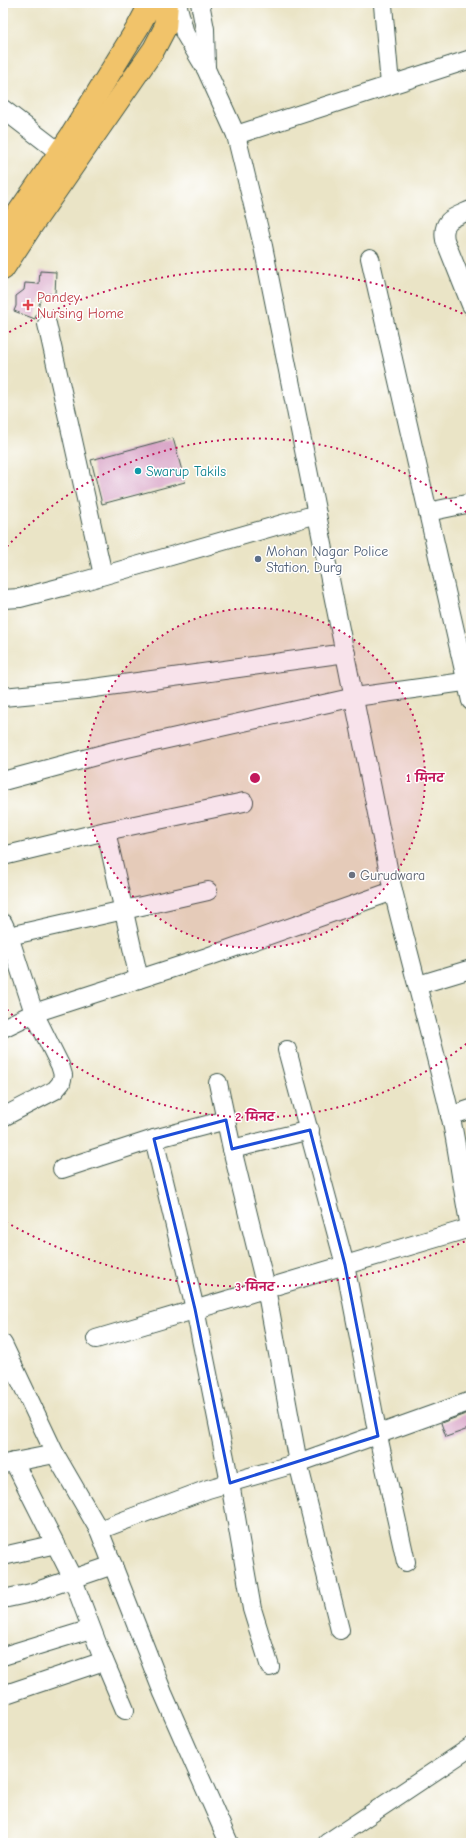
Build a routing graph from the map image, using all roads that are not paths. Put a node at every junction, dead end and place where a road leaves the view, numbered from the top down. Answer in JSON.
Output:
{"nodes":[{"id":1,"x":146,"y":3,"type":"edge"},
{"id":2,"x":167,"y":3,"type":"edge"},
{"id":3,"x":177,"y":3,"type":"edge"},
{"id":4,"x":200,"y":3,"type":"edge"},
{"id":5,"x":382,"y":4,"type":"dead end"},
{"id":6,"x":471,"y":59,"type":"edge"},
{"id":7,"x":206,"y":69,"type":"junction"},
{"id":8,"x":390,"y":85,"type":"junction"},
{"id":9,"x":3,"y":109,"type":"edge"},
{"id":10,"x":96,"y":115,"type":"junction"},
{"id":11,"x":236,"y":135,"type":"junction"},
{"id":12,"x":59,"y":152,"type":"junction"},
{"id":13,"x":471,"y":210,"type":"edge"},
{"id":14,"x":3,"y":235,"type":"edge"},
{"id":15,"x":370,"y":258,"type":"dead end"},
{"id":16,"x":3,"y":269,"type":"edge"},
{"id":17,"x":471,"y":305,"type":"edge"},
{"id":18,"x":47,"y":324,"type":"dead end"},
{"id":19,"x":471,"y":503,"type":"edge"},
{"id":20,"x":428,"y":512,"type":"junction"},
{"id":21,"x":317,"y":514,"type":"junction"},
{"id":22,"x":103,"y":574,"type":"junction"},
{"id":23,"x":3,"y":599,"type":"edge"},
{"id":24,"x":346,"y":653,"type":"junction"},
{"id":25,"x":469,"y":682,"type":"edge"},
{"id":26,"x":3,"y":697,"type":"edge"},
{"id":27,"x":355,"y":697,"type":"junction"},
{"id":28,"x":471,"y":702,"type":"edge"},
{"id":29,"x":3,"y":781,"type":"edge"},
{"id":30,"x":244,"y":802,"type":"dead end"},
{"id":31,"x":106,"y":831,"type":"junction"},
{"id":32,"x":3,"y":856,"type":"edge"},
{"id":33,"x":208,"y":891,"type":"dead end"},
{"id":34,"x":393,"y":891,"type":"junction"},
{"id":35,"x":123,"y":909,"type":"junction"},
{"id":36,"x":6,"y":929,"type":"edge"},
{"id":37,"x":471,"y":969,"type":"edge"},
{"id":38,"x":139,"y":979,"type":"junction"},
{"id":39,"x":418,"y":985,"type":"junction"},
{"id":40,"x":34,"y":1013,"type":"junction"},
{"id":41,"x":3,"y":1028,"type":"edge"},
{"id":42,"x":287,"y":1050,"type":"dead end"},
{"id":43,"x":218,"y":1083,"type":"dead end"},
{"id":44,"x":471,"y":1109,"type":"edge"},
{"id":45,"x":450,"y":1116,"type":"junction"},
{"id":46,"x":3,"y":1117,"type":"edge"},
{"id":47,"x":226,"y":1120,"type":"junction"},
{"id":48,"x":310,"y":1130,"type":"junction"},
{"id":49,"x":154,"y":1139,"type":"junction"},
{"id":50,"x":232,"y":1149,"type":"junction"},
{"id":51,"x":62,"y":1169,"type":"dead end"},
{"id":52,"x":471,"y":1229,"type":"edge"},
{"id":53,"x":345,"y":1265,"type":"junction"},
{"id":54,"x":266,"y":1288,"type":"junction"},
{"id":55,"x":195,"y":1309,"type":"junction"},
{"id":56,"x":96,"y":1339,"type":"dead end"},
{"id":57,"x":3,"y":1345,"type":"edge"},
{"id":58,"x":471,"y":1401,"type":"edge"},
{"id":59,"x":378,"y":1436,"type":"junction"},
{"id":60,"x":55,"y":1454,"type":"junction"},
{"id":61,"x":9,"y":1463,"type":"edge"},
{"id":62,"x":298,"y":1463,"type":"junction"},
{"id":63,"x":230,"y":1484,"type":"junction"},
{"id":64,"x":99,"y":1530,"type":"junction"},
{"id":65,"x":56,"y":1544,"type":"junction"},
{"id":66,"x":3,"y":1556,"type":"edge"},
{"id":67,"x":406,"y":1562,"type":"dead end"},
{"id":68,"x":113,"y":1565,"type":"junction"},
{"id":69,"x":72,"y":1577,"type":"junction"},
{"id":70,"x":3,"y":1599,"type":"edge"},
{"id":71,"x":91,"y":1629,"type":"junction"},
{"id":72,"x":340,"y":1630,"type":"dead end"},
{"id":73,"x":3,"y":1656,"type":"edge"},
{"id":74,"x":104,"y":1661,"type":"junction"},
{"id":75,"x":270,"y":1667,"type":"dead end"},
{"id":76,"x":3,"y":1695,"type":"edge"},
{"id":77,"x":125,"y":1710,"type":"dead end"},
{"id":78,"x":471,"y":1748,"type":"edge"},
{"id":79,"x":229,"y":1843,"type":"edge"},
{"id":80,"x":327,"y":1843,"type":"edge"}],
"edges":[{"from":1,"to":10,"type":"main road"},
{"from":2,"to":10,"type":"main road"},
{"from":3,"to":7,"type":"street"},
{"from":4,"to":7,"type":"street"},
{"from":5,"to":8,"type":"street"},
{"from":6,"to":8,"type":"street"},
{"from":7,"to":11,"type":"street"},
{"from":8,"to":11,"type":"street"},
{"from":9,"to":12,"type":"street"},
{"from":10,"to":12,"type":"main road"},
{"from":10,"to":16,"type":"main road"},
{"from":11,"to":21,"type":"street"},
{"from":12,"to":14,"type":"main road"},
{"from":13,"to":17,"type":"street"},
{"from":15,"to":20,"type":"street"},
{"from":18,"to":22,"type":"street"},
{"from":19,"to":20,"type":"street"},
{"from":20,"to":25,"type":"street"},
{"from":21,"to":22,"type":"street"},
{"from":21,"to":24,"type":"street"},
{"from":22,"to":23,"type":"street"},
{"from":24,"to":26,"type":"street"},
{"from":24,"to":27,"type":"street"},
{"from":25,"to":27,"type":"street"},
{"from":25,"to":28,"type":"street"},
{"from":27,"to":29,"type":"street"},
{"from":27,"to":34,"type":"street"},
{"from":30,"to":31,"type":"street"},
{"from":31,"to":32,"type":"street"},
{"from":31,"to":35,"type":"street"},
{"from":33,"to":35,"type":"street"},
{"from":34,"to":38,"type":"street"},
{"from":34,"to":39,"type":"street"},
{"from":35,"to":36,"type":"street"},
{"from":35,"to":38,"type":"street"},
{"from":36,"to":40,"type":"street"},
{"from":37,"to":39,"type":"street"},
{"from":38,"to":40,"type":"street"},
{"from":39,"to":45,"type":"street"},
{"from":40,"to":41,"type":"street"},
{"from":40,"to":46,"type":"street"},
{"from":42,"to":48,"type":"street"},
{"from":43,"to":47,"type":"street"},
{"from":44,"to":45,"type":"street"},
{"from":45,"to":52,"type":"street"},
{"from":47,"to":49,"type":"street"},
{"from":47,"to":50,"type":"street"},
{"from":48,"to":50,"type":"street"},
{"from":48,"to":53,"type":"street"},
{"from":49,"to":51,"type":"street"},
{"from":49,"to":55,"type":"street"},
{"from":50,"to":54,"type":"street"},
{"from":52,"to":53,"type":"street"},
{"from":53,"to":54,"type":"street"},
{"from":53,"to":59,"type":"street"},
{"from":54,"to":55,"type":"street"},
{"from":54,"to":62,"type":"street"},
{"from":55,"to":56,"type":"street"},
{"from":55,"to":63,"type":"street"},
{"from":57,"to":60,"type":"street"},
{"from":58,"to":59,"type":"street"},
{"from":59,"to":62,"type":"street"},
{"from":59,"to":67,"type":"street"},
{"from":60,"to":61,"type":"street"},
{"from":60,"to":64,"type":"street"},
{"from":61,"to":65,"type":"street"},
{"from":62,"to":63,"type":"street"},
{"from":62,"to":72,"type":"street"},
{"from":63,"to":64,"type":"street"},
{"from":63,"to":75,"type":"street"},
{"from":64,"to":68,"type":"street"},
{"from":65,"to":66,"type":"street"},
{"from":65,"to":69,"type":"street"},
{"from":68,"to":69,"type":"street"},
{"from":68,"to":79,"type":"street"},
{"from":69,"to":70,"type":"street"},
{"from":69,"to":71,"type":"street"},
{"from":71,"to":73,"type":"street"},
{"from":71,"to":74,"type":"street"},
{"from":74,"to":76,"type":"street"},
{"from":74,"to":77,"type":"street"},
{"from":78,"to":80,"type":"street"}]}
